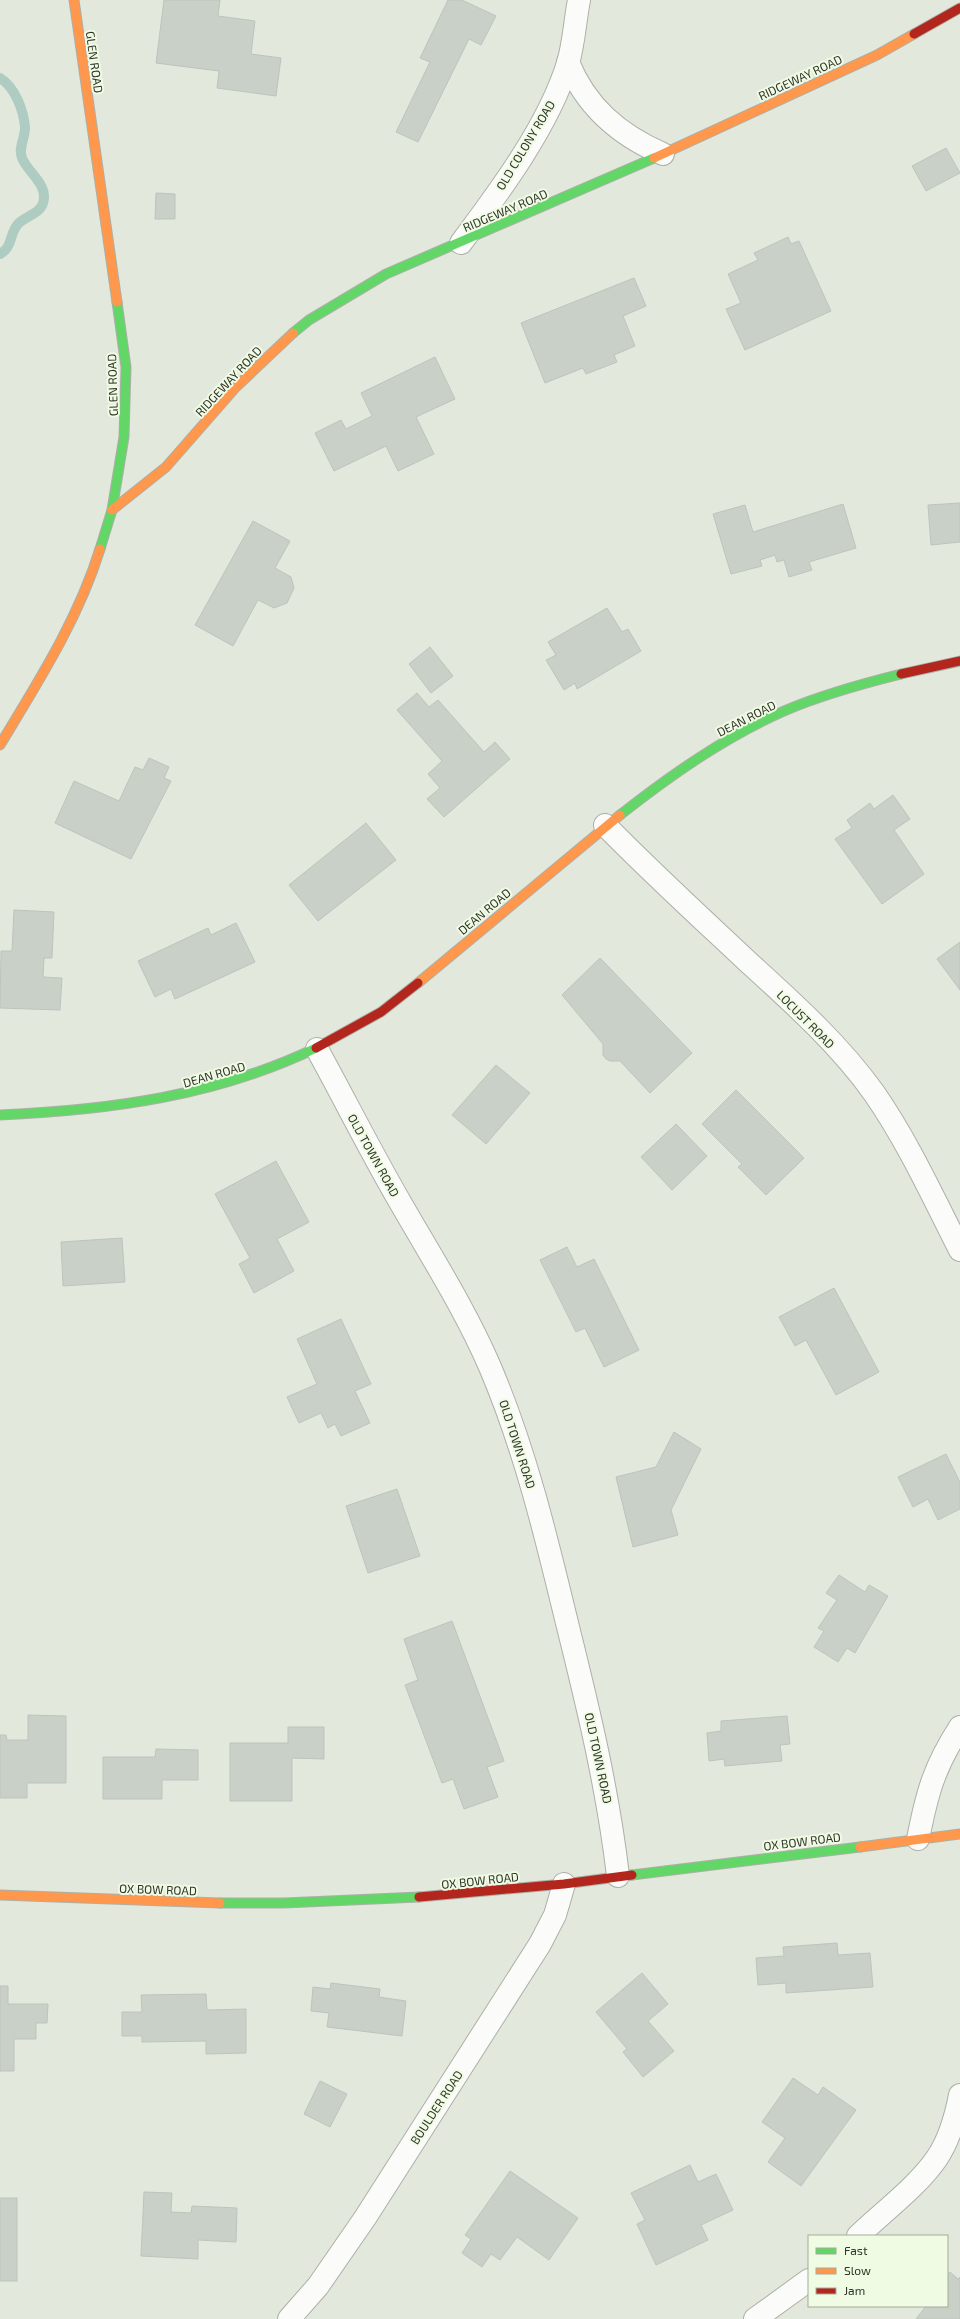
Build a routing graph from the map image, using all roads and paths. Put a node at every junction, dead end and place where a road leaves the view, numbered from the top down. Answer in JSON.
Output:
{"nodes":[{"id":1,"x":74,"y":0,"type":"edge"},
{"id":2,"x":579,"y":0,"type":"edge"},
{"id":3,"x":960,"y":8,"type":"edge"},
{"id":4,"x":568,"y":62,"type":"junction"},
{"id":5,"x":663,"y":154,"type":"junction"},
{"id":6,"x":461,"y":242,"type":"junction"},
{"id":7,"x":112,"y":510,"type":"junction"},
{"id":8,"x":960,"y":661,"type":"edge"},
{"id":9,"x":0,"y":745,"type":"edge"},
{"id":10,"x":605,"y":825,"type":"junction"},
{"id":11,"x":317,"y":1049,"type":"junction"},
{"id":12,"x":0,"y":1115,"type":"edge"},
{"id":13,"x":960,"y":1250,"type":"edge"},
{"id":14,"x":960,"y":1727,"type":"edge"},
{"id":15,"x":960,"y":1834,"type":"edge"},
{"id":16,"x":918,"y":1839,"type":"junction"},
{"id":17,"x":618,"y":1876,"type":"junction"},
{"id":18,"x":564,"y":1884,"type":"junction"},
{"id":19,"x":0,"y":1895,"type":"edge"},
{"id":20,"x":960,"y":2095,"type":"edge"},
{"id":21,"x":859,"y":2235,"type":"edge"},
{"id":22,"x":808,"y":2281,"type":"edge"},
{"id":23,"x":289,"y":2319,"type":"edge"},
{"id":24,"x":755,"y":2319,"type":"edge"}],
"edges":[{"from":1,"to":7,"type":"street","name":"GLEN ROAD"},
{"from":2,"to":4,"type":"street","name":"OLD COLONY ROAD"},
{"from":3,"to":5,"type":"street","name":"RIDGEWAY ROAD"},
{"from":4,"to":5,"type":"street"},
{"from":4,"to":6,"type":"street","name":"OLD COLONY ROAD"},
{"from":5,"to":6,"type":"street","name":"RIDGEWAY ROAD"},
{"from":6,"to":7,"type":"street","name":"RIDGEWAY ROAD"},
{"from":7,"to":9,"type":"street","name":"GLEN ROAD"},
{"from":8,"to":10,"type":"street","name":"DEAN ROAD"},
{"from":10,"to":11,"type":"street","name":"DEAN ROAD"},
{"from":10,"to":13,"type":"street","name":"LOCUST ROAD"},
{"from":11,"to":12,"type":"street","name":"DEAN ROAD"},
{"from":11,"to":17,"type":"street","name":"OLD TOWN ROAD"},
{"from":14,"to":16,"type":"street"},
{"from":15,"to":16,"type":"street","name":"OX BOW ROAD"},
{"from":16,"to":17,"type":"street","name":"OX BOW ROAD"},
{"from":17,"to":18,"type":"street","name":"OX BOW ROAD"},
{"from":18,"to":19,"type":"street","name":"OX BOW ROAD"},
{"from":18,"to":23,"type":"street","name":"BOULDER ROAD"},
{"from":20,"to":21,"type":"street"},
{"from":22,"to":24,"type":"street"}]}
